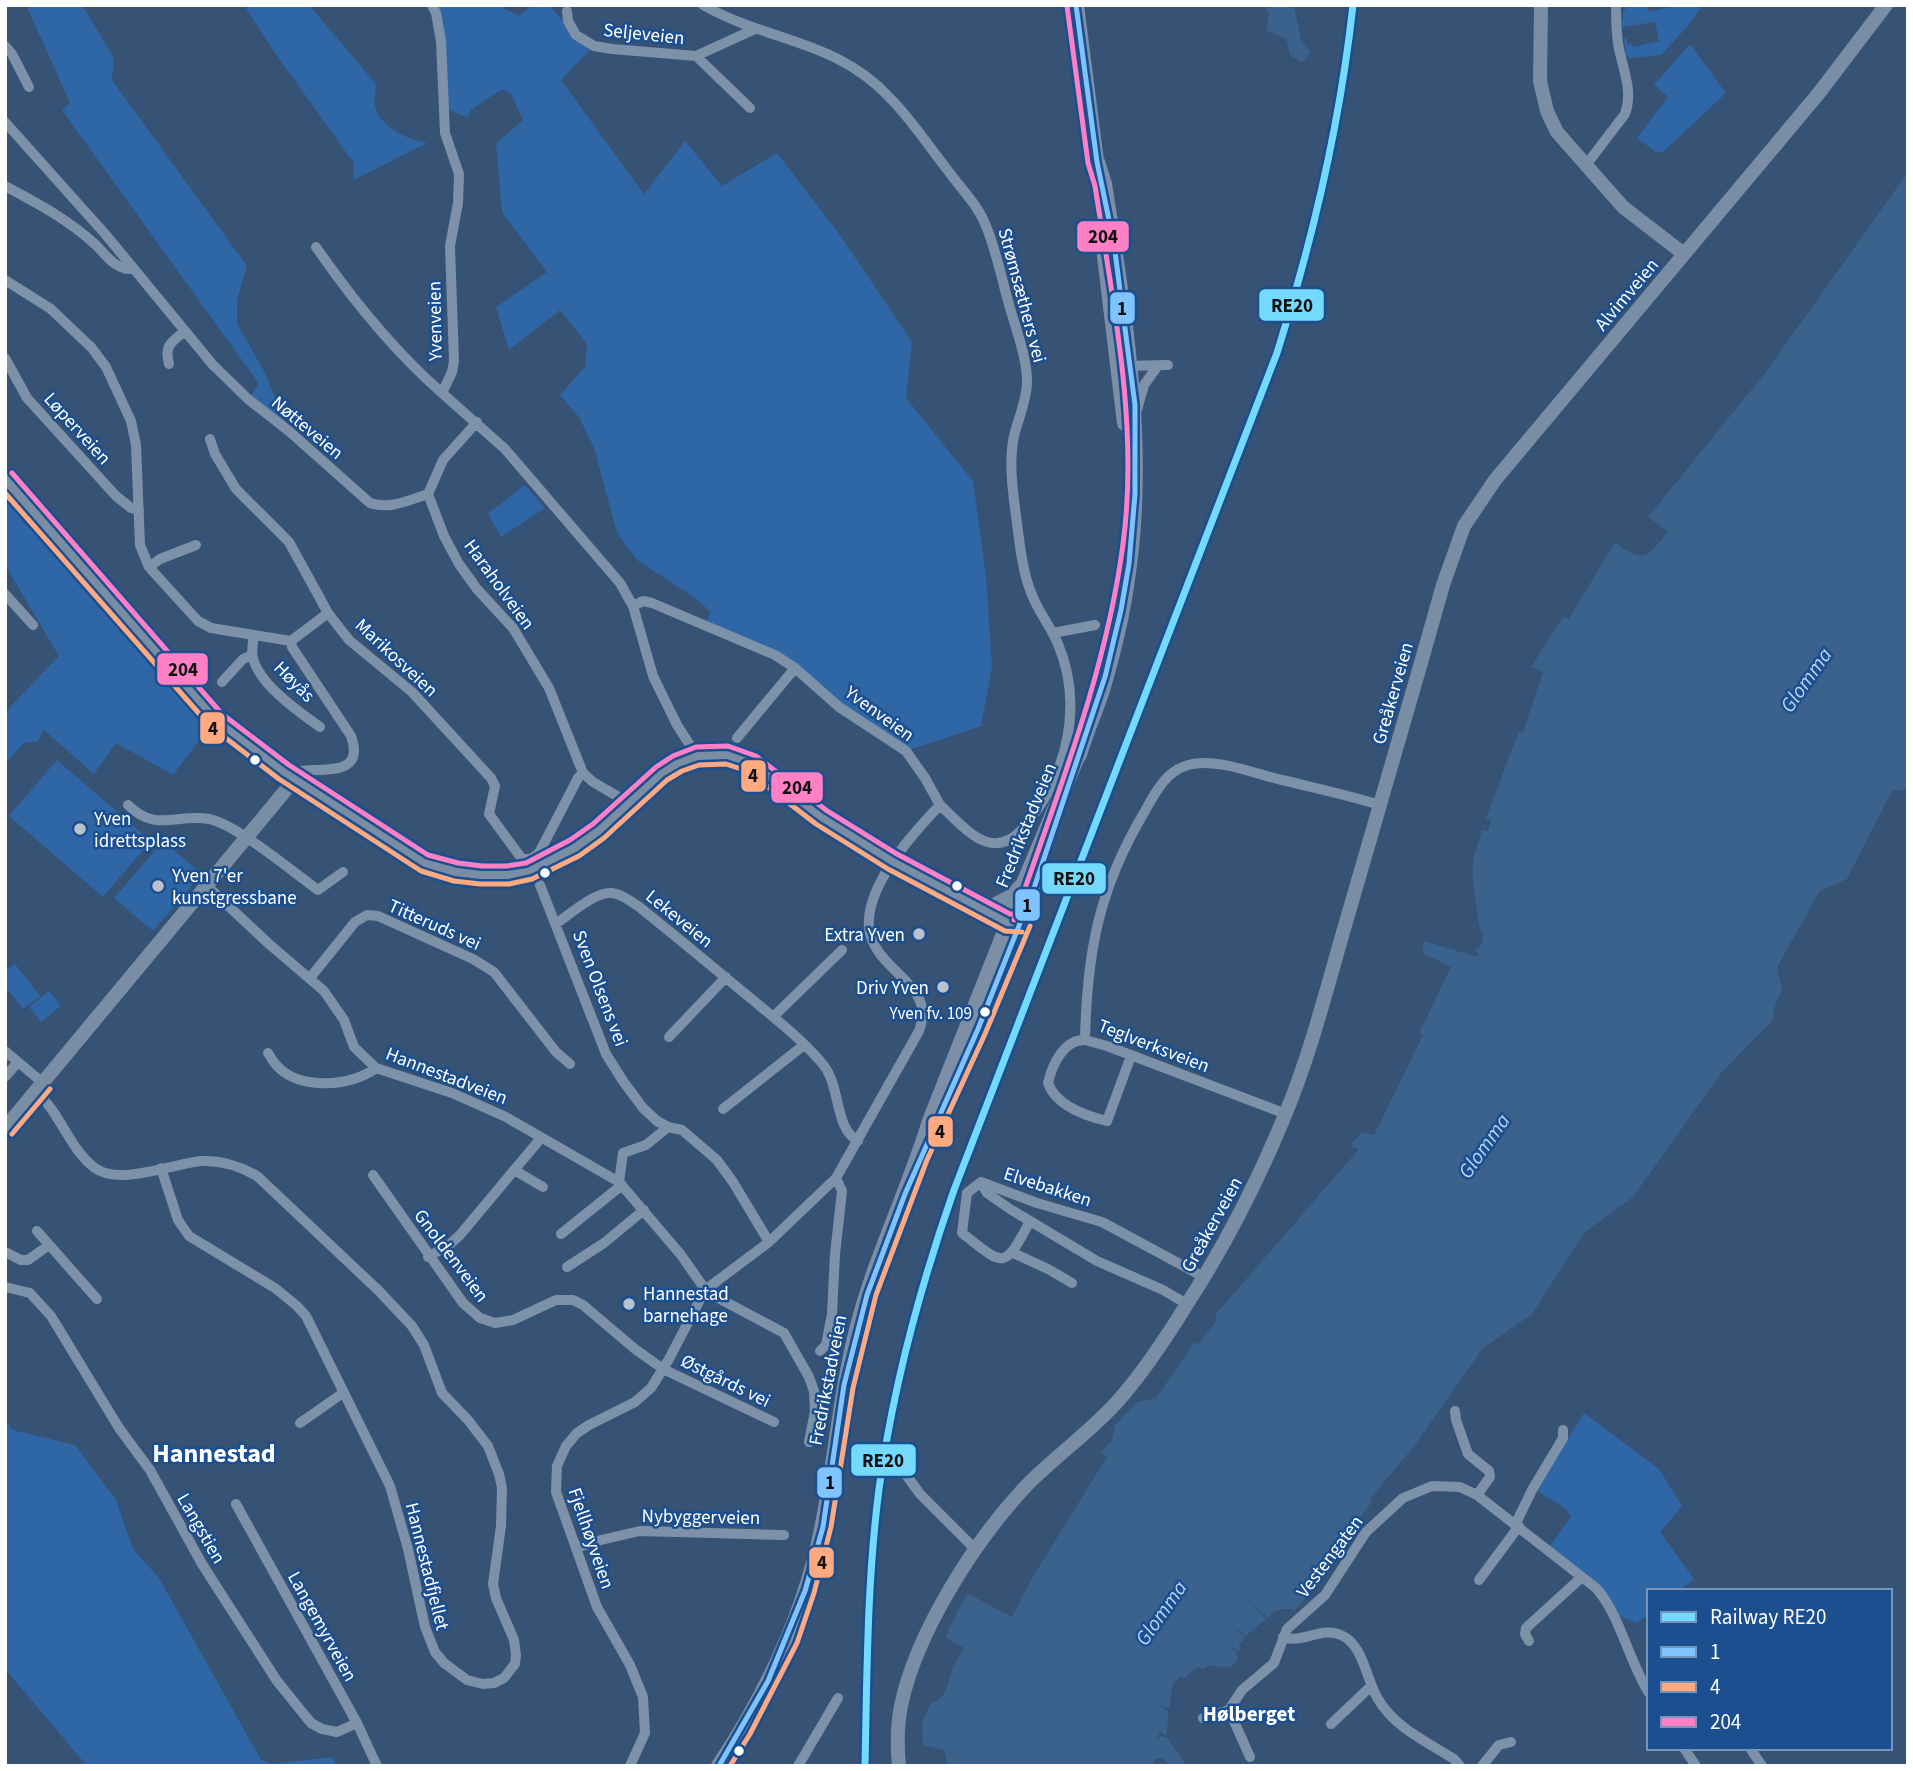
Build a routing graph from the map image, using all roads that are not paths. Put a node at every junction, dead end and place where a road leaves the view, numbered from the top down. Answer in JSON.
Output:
{"nodes":[{"id":1,"x":432,"y":5,"type":"edge"},
{"id":2,"x":1076,"y":5,"type":"edge"},
{"id":3,"x":1541,"y":5,"type":"edge"},
{"id":4,"x":1886,"y":5,"type":"edge"},
{"id":5,"x":705,"y":6,"type":"edge"},
{"id":6,"x":1617,"y":7,"type":"edge"},
{"id":7,"x":566,"y":11,"type":"dead end"},
{"id":8,"x":755,"y":29,"type":"junction"},
{"id":9,"x":5,"y":46,"type":"edge"},
{"id":10,"x":696,"y":56,"type":"junction"},
{"id":11,"x":29,"y":87,"type":"dead end"},
{"id":12,"x":750,"y":108,"type":"dead end"},
{"id":13,"x":5,"y":122,"type":"edge"},
{"id":14,"x":1586,"y":165,"type":"junction"},
{"id":15,"x":5,"y":186,"type":"edge"},
{"id":16,"x":316,"y":247,"type":"dead end"},
{"id":17,"x":1684,"y":254,"type":"junction"},
{"id":18,"x":132,"y":269,"type":"junction"},
{"id":19,"x":5,"y":280,"type":"edge"},
{"id":20,"x":185,"y":331,"type":"junction"},
{"id":21,"x":5,"y":358,"type":"edge"},
{"id":22,"x":169,"y":364,"type":"dead end"},
{"id":23,"x":1124,"y":366,"type":"junction"},
{"id":24,"x":442,"y":393,"type":"junction"},
{"id":25,"x":1135,"y":417,"type":"junction"},
{"id":26,"x":477,"y":422,"type":"junction"},
{"id":27,"x":210,"y":439,"type":"dead end"},
{"id":28,"x":5,"y":479,"type":"edge"},
{"id":29,"x":428,"y":494,"type":"junction"},
{"id":30,"x":1133,"y":502,"type":"junction"},
{"id":31,"x":139,"y":510,"type":"junction"},
{"id":32,"x":196,"y":545,"type":"dead end"},
{"id":33,"x":149,"y":566,"type":"junction"},
{"id":34,"x":5,"y":594,"type":"edge"},
{"id":35,"x":633,"y":606,"type":"junction"},
{"id":36,"x":328,"y":613,"type":"junction"},
{"id":37,"x":33,"y":625,"type":"dead end"},
{"id":38,"x":1095,"y":625,"type":"dead end"},
{"id":39,"x":1432,"y":626,"type":"joint"},
{"id":40,"x":1053,"y":634,"type":"junction"},
{"id":41,"x":254,"y":635,"type":"junction"},
{"id":42,"x":291,"y":641,"type":"junction"},
{"id":43,"x":252,"y":655,"type":"junction"},
{"id":44,"x":795,"y":668,"type":"junction"},
{"id":45,"x":222,"y":682,"type":"dead end"},
{"id":46,"x":320,"y":727,"type":"dead end"},
{"id":47,"x":737,"y":738,"type":"dead end"},
{"id":48,"x":1082,"y":745,"type":"junction"},
{"id":49,"x":697,"y":756,"type":"junction"},
{"id":50,"x":583,"y":773,"type":"junction"},
{"id":51,"x":295,"y":779,"type":"junction"},
{"id":52,"x":629,"y":803,"type":"junction"},
{"id":53,"x":128,"y":805,"type":"dead end"},
{"id":54,"x":940,"y":805,"type":"junction"},
{"id":55,"x":1380,"y":805,"type":"junction"},
{"id":56,"x":245,"y":837,"type":"junction"},
{"id":57,"x":893,"y":862,"type":"junction"},
{"id":58,"x":343,"y":872,"type":"dead end"},
{"id":59,"x":1025,"y":881,"type":"junction"},
{"id":60,"x":206,"y":885,"type":"junction"},
{"id":61,"x":540,"y":885,"type":"dead end"},
{"id":62,"x":962,"y":898,"type":"junction"},
{"id":63,"x":992,"y":906,"type":"junction"},
{"id":64,"x":1014,"y":920,"type":"junction"},
{"id":65,"x":556,"y":923,"type":"junction"},
{"id":66,"x":842,"y":950,"type":"dead end"},
{"id":67,"x":726,"y":977,"type":"junction"},
{"id":68,"x":310,"y":978,"type":"junction"},
{"id":69,"x":773,"y":1017,"type":"junction"},
{"id":70,"x":668,"y":1037,"type":"dead end"},
{"id":71,"x":1085,"y":1040,"type":"junction"},
{"id":72,"x":804,"y":1045,"type":"junction"},
{"id":73,"x":5,"y":1051,"type":"edge"},
{"id":74,"x":268,"y":1053,"type":"dead end"},
{"id":75,"x":1131,"y":1056,"type":"junction"},
{"id":76,"x":18,"y":1062,"type":"junction"},
{"id":77,"x":570,"y":1064,"type":"dead end"},
{"id":78,"x":376,"y":1068,"type":"junction"},
{"id":79,"x":5,"y":1077,"type":"edge"},
{"id":80,"x":40,"y":1088,"type":"junction"},
{"id":81,"x":723,"y":1109,"type":"dead end"},
{"id":82,"x":1286,"y":1114,"type":"junction"},
{"id":83,"x":5,"y":1128,"type":"edge"},
{"id":84,"x":668,"y":1128,"type":"junction"},
{"id":85,"x":541,"y":1138,"type":"junction"},
{"id":86,"x":858,"y":1141,"type":"junction"},
{"id":87,"x":161,"y":1168,"type":"junction"},
{"id":88,"x":514,"y":1170,"type":"junction"},
{"id":89,"x":373,"y":1175,"type":"dead end"},
{"id":90,"x":836,"y":1178,"type":"junction"},
{"id":91,"x":981,"y":1182,"type":"junction"},
{"id":92,"x":620,"y":1183,"type":"junction"},
{"id":93,"x":543,"y":1186,"type":"dead end"},
{"id":94,"x":644,"y":1210,"type":"junction"},
{"id":95,"x":1030,"y":1221,"type":"junction"},
{"id":96,"x":37,"y":1231,"type":"dead end"},
{"id":97,"x":561,"y":1234,"type":"dead end"},
{"id":98,"x":769,"y":1242,"type":"junction"},
{"id":99,"x":49,"y":1245,"type":"junction"},
{"id":100,"x":5,"y":1252,"type":"edge"},
{"id":101,"x":1013,"y":1253,"type":"junction"},
{"id":102,"x":428,"y":1257,"type":"junction"},
{"id":103,"x":567,"y":1267,"type":"dead end"},
{"id":104,"x":1204,"y":1277,"type":"junction"},
{"id":105,"x":1072,"y":1283,"type":"dead end"},
{"id":106,"x":5,"y":1287,"type":"edge"},
{"id":107,"x":705,"y":1290,"type":"junction"},
{"id":108,"x":97,"y":1299,"type":"dead end"},
{"id":109,"x":1187,"y":1304,"type":"junction"},
{"id":110,"x":820,"y":1351,"type":"dead end"},
{"id":111,"x":663,"y":1369,"type":"junction"},
{"id":112,"x":343,"y":1393,"type":"junction"},
{"id":113,"x":1455,"y":1411,"type":"dead end"},
{"id":114,"x":774,"y":1422,"type":"dead end"},
{"id":115,"x":299,"y":1423,"type":"dead end"},
{"id":116,"x":1563,"y":1430,"type":"dead end"},
{"id":117,"x":809,"y":1442,"type":"dead end"},
{"id":118,"x":902,"y":1469,"type":"dead end"},
{"id":119,"x":1477,"y":1495,"type":"junction"},
{"id":120,"x":236,"y":1504,"type":"dead end"},
{"id":121,"x":1517,"y":1525,"type":"junction"},
{"id":122,"x":784,"y":1535,"type":"dead end"},
{"id":123,"x":576,"y":1548,"type":"junction"},
{"id":124,"x":976,"y":1550,"type":"junction"},
{"id":125,"x":1582,"y":1577,"type":"junction"},
{"id":126,"x":1479,"y":1580,"type":"dead end"},
{"id":127,"x":1283,"y":1637,"type":"junction"},
{"id":128,"x":1529,"y":1642,"type":"dead end"},
{"id":129,"x":1371,"y":1686,"type":"junction"},
{"id":130,"x":1647,"y":1689,"type":"edge"},
{"id":131,"x":838,"y":1698,"type":"dead end"},
{"id":132,"x":1229,"y":1710,"type":"junction"},
{"id":133,"x":1203,"y":1718,"type":"dead end"},
{"id":134,"x":357,"y":1723,"type":"junction"},
{"id":135,"x":1331,"y":1724,"type":"dead end"},
{"id":136,"x":1511,"y":1742,"type":"dead end"},
{"id":137,"x":1685,"y":1750,"type":"edge"},
{"id":138,"x":1751,"y":1750,"type":"edge"},
{"id":139,"x":1250,"y":1757,"type":"dead end"},
{"id":140,"x":377,"y":1766,"type":"edge"},
{"id":141,"x":630,"y":1766,"type":"edge"},
{"id":142,"x":719,"y":1766,"type":"edge"},
{"id":143,"x":798,"y":1766,"type":"edge"},
{"id":144,"x":898,"y":1766,"type":"edge"},
{"id":145,"x":1460,"y":1766,"type":"edge"},
{"id":146,"x":1482,"y":1766,"type":"edge"},
{"id":147,"x":1696,"y":1766,"type":"edge"},
{"id":148,"x":1762,"y":1766,"type":"edge"}],
"edges":[{"from":1,"to":24,"type":"street","name":"Yvenveien"},
{"from":2,"to":23,"type":"main road","name":"Fredrikstadveien"},
{"from":3,"to":14,"type":"street"},
{"from":4,"to":17,"type":"street","name":"Alvimveien"},
{"from":5,"to":8,"type":"street","name":"Strømsæthers vei"},
{"from":6,"to":14,"type":"street"},
{"from":7,"to":10,"type":"street","name":"Seljeveien"},
{"from":8,"to":10,"type":"street"},
{"from":8,"to":40,"type":"street","name":"Strømsæthers vei"},
{"from":9,"to":11,"type":"street"},
{"from":10,"to":12,"type":"street"},
{"from":13,"to":18,"type":"street","name":"Nøtteveien"},
{"from":14,"to":17,"type":"street"},
{"from":15,"to":18,"type":"street"},
{"from":16,"to":24,"type":"street"},
{"from":17,"to":39,"type":"street","name":"Alvimveien"},
{"from":18,"to":20,"type":"street","name":"Nøtteveien"},
{"from":19,"to":31,"type":"street"},
{"from":20,"to":22,"type":"street"},
{"from":20,"to":29,"type":"street","name":"Nøtteveien"},
{"from":21,"to":31,"type":"street","name":"Løperveien"},
{"from":23,"to":25,"type":"main road","name":"Fredrikstadveien"},
{"from":23,"to":25,"type":"street"},
{"from":23,"to":30,"type":"main road","name":"Fredrikstadveien"},
{"from":24,"to":26,"type":"street"},
{"from":25,"to":30,"type":"main road","name":"Fredrikstadveien"},
{"from":26,"to":29,"type":"street"},
{"from":26,"to":35,"type":"street"},
{"from":27,"to":36,"type":"street","name":"Marikosveien"},
{"from":28,"to":51,"type":"street"},
{"from":29,"to":50,"type":"street","name":"Haraholveien"},
{"from":30,"to":48,"type":"main road","name":"Fredrikstadveien"},
{"from":31,"to":33,"type":"street"},
{"from":32,"to":33,"type":"street"},
{"from":33,"to":41,"type":"street"},
{"from":34,"to":37,"type":"street"},
{"from":35,"to":44,"type":"street","name":"Yvenveien"},
{"from":35,"to":49,"type":"street"},
{"from":36,"to":42,"type":"street"},
{"from":36,"to":50,"type":"street","name":"Marikosveien"},
{"from":38,"to":40,"type":"street"},
{"from":39,"to":55,"type":"street","name":"Greåkerveien"},
{"from":40,"to":54,"type":"street","name":"Strømsæthers vei"},
{"from":41,"to":42,"type":"street"},
{"from":41,"to":43,"type":"street","name":"Høyås"},
{"from":42,"to":51,"type":"street"},
{"from":43,"to":45,"type":"street","name":"Høyås"},
{"from":43,"to":46,"type":"street","name":"Høyås"},
{"from":44,"to":47,"type":"street"},
{"from":44,"to":54,"type":"street","name":"Yvenveien"},
{"from":48,"to":59,"type":"main road","name":"Fredrikstadveien"},
{"from":48,"to":64,"type":"main road","name":"Fredrikstadveien"},
{"from":49,"to":52,"type":"street"},
{"from":49,"to":57,"type":"street"},
{"from":50,"to":52,"type":"street"},
{"from":51,"to":52,"type":"street"},
{"from":51,"to":56,"type":"street"},
{"from":53,"to":56,"type":"street"},
{"from":54,"to":57,"type":"street"},
{"from":55,"to":71,"type":"street","name":"Teglverksveien"},
{"from":55,"to":82,"type":"street","name":"Greåkerveien"},
{"from":56,"to":58,"type":"street"},
{"from":56,"to":60,"type":"street"},
{"from":57,"to":62,"type":"street"},
{"from":57,"to":86,"type":"street","name":"Fjellhøyveien"},
{"from":59,"to":63,"type":"street"},
{"from":59,"to":64,"type":"main road","name":"Fredrikstadveien"},
{"from":60,"to":68,"type":"street","name":"Hannestadveien"},
{"from":60,"to":80,"type":"street"},
{"from":61,"to":65,"type":"street","name":"Sven Olsens vei"},
{"from":62,"to":63,"type":"street"},
{"from":62,"to":64,"type":"street"},
{"from":63,"to":64,"type":"street"},
{"from":64,"to":142,"type":"main road","name":"Fredrikstadveien"},
{"from":65,"to":67,"type":"street","name":"Lekeveien"},
{"from":65,"to":84,"type":"street","name":"Sven Olsens vei"},
{"from":66,"to":69,"type":"street"},
{"from":67,"to":69,"type":"street","name":"Lekeveien"},
{"from":67,"to":70,"type":"street"},
{"from":68,"to":77,"type":"street","name":"Titteruds vei"},
{"from":68,"to":78,"type":"street","name":"Hannestadveien"},
{"from":69,"to":72,"type":"street","name":"Lekeveien"},
{"from":71,"to":75,"type":"street","name":"Teglverksveien"},
{"from":71,"to":75,"type":"street"},
{"from":72,"to":81,"type":"street"},
{"from":72,"to":86,"type":"street","name":"Lekeveien"},
{"from":73,"to":76,"type":"street","name":"Hannestadfjellet"},
{"from":74,"to":78,"type":"street"},
{"from":75,"to":82,"type":"street","name":"Teglverksveien"},
{"from":76,"to":79,"type":"street"},
{"from":76,"to":80,"type":"street","name":"Hannestadfjellet"},
{"from":78,"to":85,"type":"street","name":"Hannestadveien"},
{"from":80,"to":83,"type":"street"},
{"from":80,"to":87,"type":"street","name":"Hannestadfjellet"},
{"from":82,"to":104,"type":"street","name":"Greåkerveien"},
{"from":84,"to":92,"type":"street"},
{"from":84,"to":98,"type":"street","name":"Sven Olsens vei"},
{"from":85,"to":88,"type":"street"},
{"from":85,"to":92,"type":"street","name":"Hannestadveien"},
{"from":86,"to":90,"type":"street","name":"Fjellhøyveien"},
{"from":87,"to":112,"type":"street","name":"Hannestadfjellet"},
{"from":87,"to":112,"type":"street","name":"Hannestadfjellet"},
{"from":88,"to":93,"type":"street"},
{"from":88,"to":102,"type":"street"},
{"from":89,"to":102,"type":"street","name":"Gnoldenveien"},
{"from":90,"to":98,"type":"street","name":"Fjellhøyveien"},
{"from":90,"to":110,"type":"street"},
{"from":91,"to":95,"type":"street"},
{"from":91,"to":101,"type":"street","name":"Elvebakken"},
{"from":91,"to":104,"type":"street","name":"Elvebakken"},
{"from":92,"to":94,"type":"street","name":"Hannestadveien"},
{"from":92,"to":97,"type":"street"},
{"from":94,"to":103,"type":"street"},
{"from":94,"to":107,"type":"street","name":"Hannestadveien"},
{"from":95,"to":101,"type":"street","name":"Elvebakken"},
{"from":95,"to":109,"type":"street"},
{"from":96,"to":99,"type":"street"},
{"from":98,"to":107,"type":"street","name":"Fjellhøyveien"},
{"from":99,"to":100,"type":"street"},
{"from":99,"to":108,"type":"street"},
{"from":101,"to":105,"type":"street"},
{"from":102,"to":111,"type":"street","name":"Gnoldenveien"},
{"from":104,"to":109,"type":"street","name":"Greåkerveien"},
{"from":106,"to":134,"type":"street","name":"Langstien"},
{"from":107,"to":111,"type":"street","name":"Fjellhøyveien"},
{"from":107,"to":117,"type":"street","name":"Hannestadveien"},
{"from":109,"to":124,"type":"street","name":"Greåkerveien"},
{"from":111,"to":114,"type":"street","name":"Østgårds vei"},
{"from":111,"to":123,"type":"street","name":"Fjellhøyveien"},
{"from":112,"to":115,"type":"street"},
{"from":113,"to":119,"type":"street"},
{"from":116,"to":121,"type":"street"},
{"from":118,"to":124,"type":"street"},
{"from":119,"to":121,"type":"street","name":"Vestengaten"},
{"from":119,"to":127,"type":"street","name":"Vestengaten"},
{"from":120,"to":134,"type":"street","name":"Langemyrveien"},
{"from":121,"to":125,"type":"street","name":"Vestengaten"},
{"from":121,"to":126,"type":"street"},
{"from":122,"to":123,"type":"street","name":"Nybyggerveien"},
{"from":123,"to":141,"type":"street","name":"Fjellhøyveien"},
{"from":124,"to":144,"type":"street","name":"Greåkerveien"},
{"from":125,"to":128,"type":"street"},
{"from":125,"to":130,"type":"street","name":"Vestengaten"},
{"from":127,"to":129,"type":"street"},
{"from":127,"to":132,"type":"street","name":"Vestengaten"},
{"from":129,"to":135,"type":"street"},
{"from":129,"to":145,"type":"street"},
{"from":131,"to":143,"type":"street"},
{"from":132,"to":133,"type":"street"},
{"from":132,"to":139,"type":"street"},
{"from":134,"to":140,"type":"street","name":"Langemyrveien"},
{"from":136,"to":146,"type":"street"},
{"from":137,"to":147,"type":"street"},
{"from":138,"to":148,"type":"street"}]}
